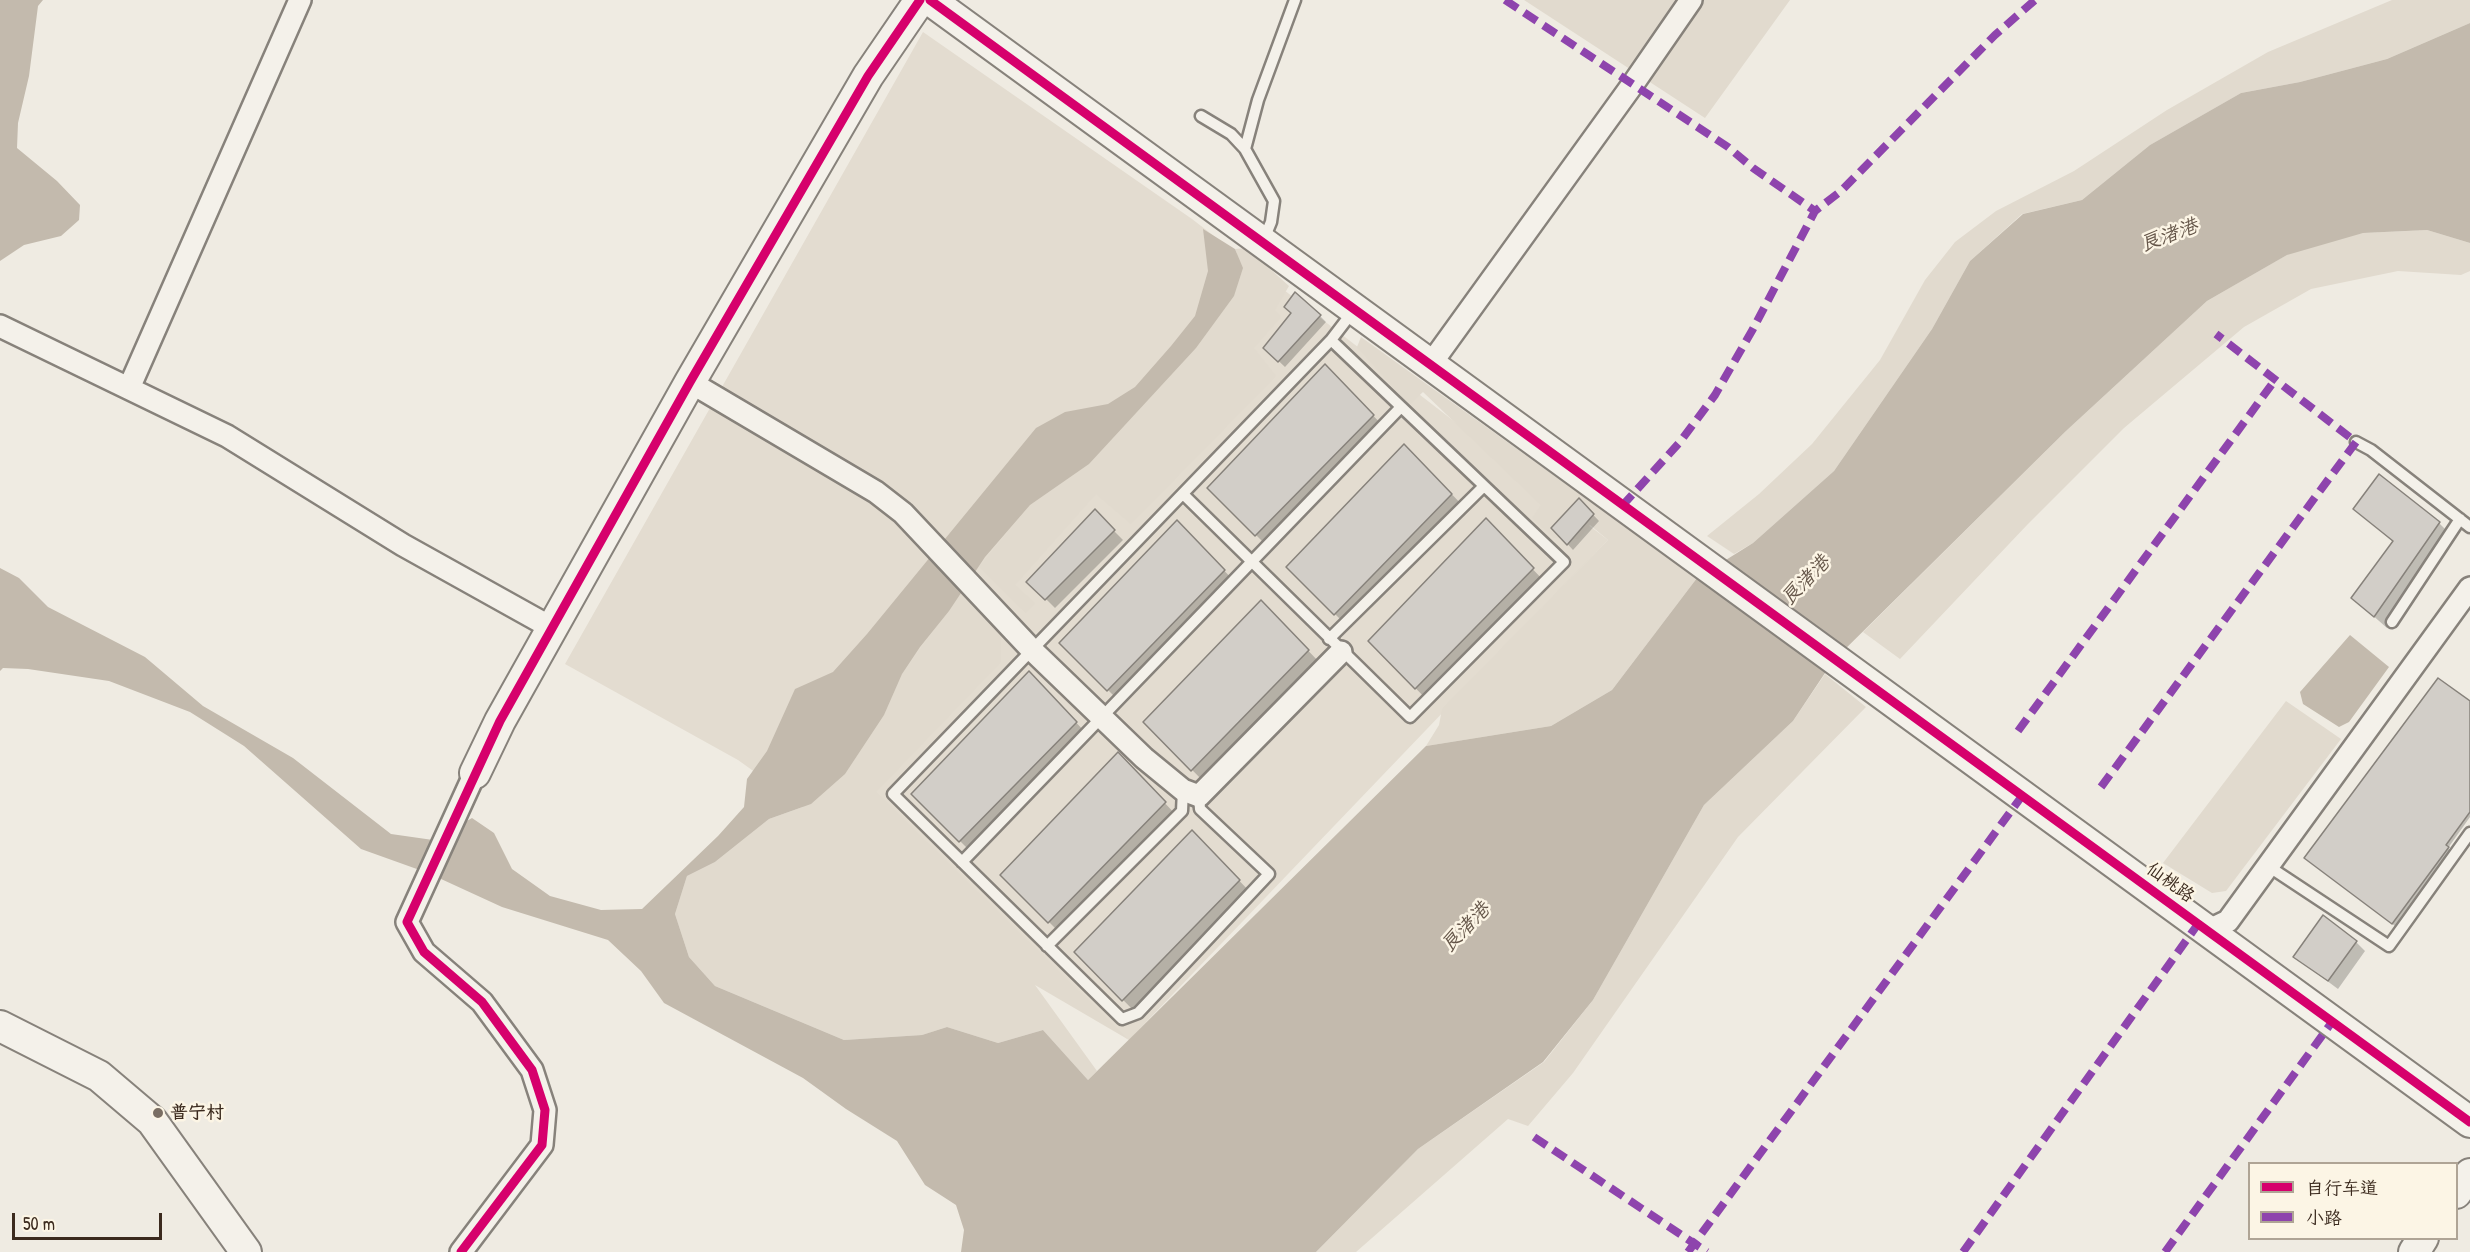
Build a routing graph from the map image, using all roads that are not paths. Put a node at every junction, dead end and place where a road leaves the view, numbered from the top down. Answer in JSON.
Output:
{"nodes":[{"id":1,"x":300,"y":0,"type":"edge"},
{"id":2,"x":920,"y":0,"type":"edge"},
{"id":3,"x":930,"y":0,"type":"edge"},
{"id":4,"x":1295,"y":0,"type":"edge"},
{"id":5,"x":1690,"y":0,"type":"edge"},
{"id":6,"x":1201,"y":116,"type":"dead end"},
{"id":7,"x":1245,"y":149,"type":"junction"},
{"id":8,"x":1263,"y":242,"type":"junction"},
{"id":9,"x":1354,"y":310,"type":"junction"},
{"id":10,"x":0,"y":326,"type":"edge"},
{"id":11,"x":1331,"y":340,"type":"junction"},
{"id":12,"x":1430,"y":365,"type":"junction"},
{"id":13,"x":690,"y":382,"type":"junction"},
{"id":14,"x":129,"y":388,"type":"junction"},
{"id":15,"x":1401,"y":407,"type":"junction"},
{"id":16,"x":2356,"y":442,"type":"dead end"},
{"id":17,"x":1484,"y":486,"type":"junction"},
{"id":18,"x":1183,"y":494,"type":"junction"},
{"id":19,"x":2460,"y":519,"type":"junction"},
{"id":20,"x":2470,"y":527,"type":"edge"},
{"id":21,"x":1252,"y":563,"type":"junction"},
{"id":22,"x":2470,"y":588,"type":"edge"},
{"id":23,"x":2392,"y":622,"type":"dead end"},
{"id":24,"x":552,"y":628,"type":"junction"},
{"id":25,"x":1335,"y":645,"type":"junction"},
{"id":26,"x":1032,"y":650,"type":"junction"},
{"id":27,"x":1103,"y":718,"type":"junction"},
{"id":28,"x":475,"y":773,"type":"joint"},
{"id":29,"x":1191,"y":793,"type":"junction"},
{"id":30,"x":2470,"y":833,"type":"edge"},
{"id":31,"x":962,"y":862,"type":"junction"},
{"id":32,"x":2268,"y":866,"type":"junction"},
{"id":33,"x":2207,"y":931,"type":"junction"},
{"id":34,"x":1047,"y":946,"type":"junction"},
{"id":35,"x":0,"y":1026,"type":"edge"},
{"id":36,"x":2470,"y":1122,"type":"edge"},
{"id":37,"x":2470,"y":1174,"type":"edge"},
{"id":38,"x":2458,"y":1192,"type":"edge"},
{"id":39,"x":246,"y":1252,"type":"edge"},
{"id":40,"x":461,"y":1252,"type":"edge"}],
"edges":[{"from":1,"to":14,"type":"street"},
{"from":2,"to":13,"type":"street"},
{"from":3,"to":8,"type":"street","name":"仙桃路"},
{"from":4,"to":7,"type":"lane"},
{"from":5,"to":12,"type":"street"},
{"from":6,"to":7,"type":"lane"},
{"from":7,"to":8,"type":"lane"},
{"from":8,"to":9,"type":"street","name":"仙桃路"},
{"from":9,"to":11,"type":"lane"},
{"from":9,"to":12,"type":"street","name":"仙桃路"},
{"from":10,"to":14,"type":"street"},
{"from":11,"to":15,"type":"lane"},
{"from":11,"to":18,"type":"lane"},
{"from":12,"to":33,"type":"street","name":"仙桃路"},
{"from":13,"to":24,"type":"street"},
{"from":13,"to":26,"type":"street"},
{"from":14,"to":24,"type":"street"},
{"from":15,"to":17,"type":"lane"},
{"from":15,"to":21,"type":"lane"},
{"from":16,"to":19,"type":"lane"},
{"from":17,"to":25,"type":"lane"},
{"from":17,"to":25,"type":"lane"},
{"from":18,"to":21,"type":"lane"},
{"from":18,"to":26,"type":"lane"},
{"from":19,"to":20,"type":"lane"},
{"from":19,"to":23,"type":"lane"},
{"from":21,"to":25,"type":"lane"},
{"from":21,"to":27,"type":"lane"},
{"from":22,"to":32,"type":"street"},
{"from":24,"to":28,"type":"street"},
{"from":25,"to":29,"type":"street"},
{"from":26,"to":27,"type":"street"},
{"from":26,"to":31,"type":"lane"},
{"from":27,"to":29,"type":"street"},
{"from":27,"to":31,"type":"lane"},
{"from":28,"to":40,"type":"street"},
{"from":29,"to":34,"type":"lane"},
{"from":29,"to":34,"type":"lane"},
{"from":30,"to":32,"type":"lane"},
{"from":31,"to":34,"type":"lane"},
{"from":32,"to":33,"type":"street"},
{"from":33,"to":36,"type":"street","name":"仙桃路"},
{"from":35,"to":39,"type":"street"},
{"from":37,"to":38,"type":"street"}]}
